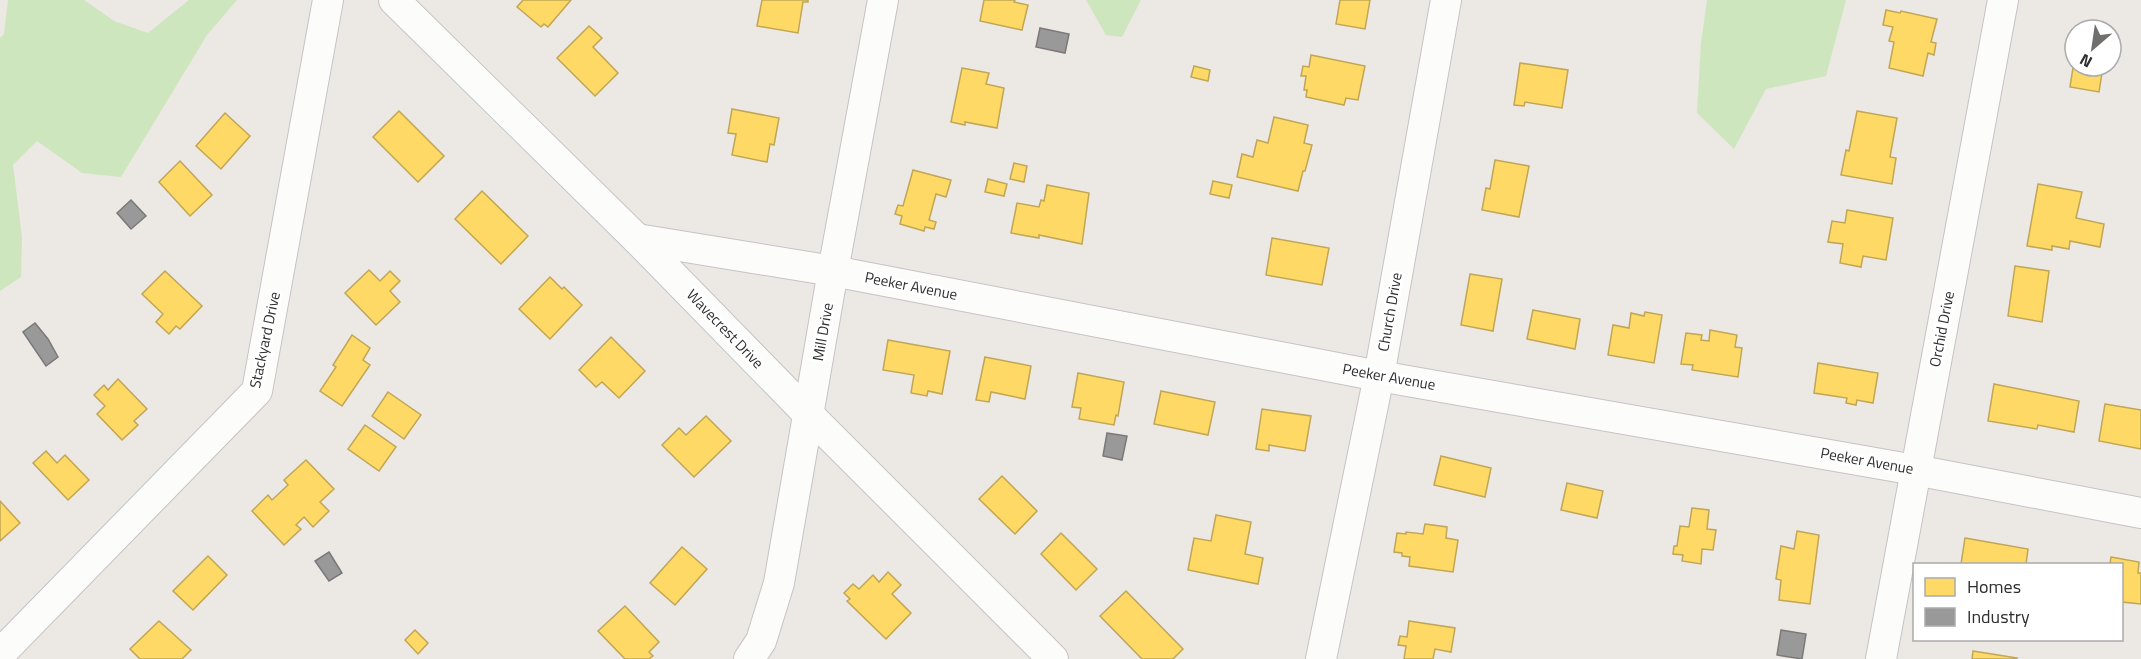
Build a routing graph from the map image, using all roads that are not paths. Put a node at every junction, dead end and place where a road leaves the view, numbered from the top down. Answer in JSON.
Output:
{"nodes":[{"id":1,"x":328,"y":0,"type":"edge"},
{"id":2,"x":394,"y":0,"type":"edge"},
{"id":3,"x":883,"y":0,"type":"edge"},
{"id":4,"x":1446,"y":0,"type":"edge"},
{"id":5,"x":2003,"y":0,"type":"edge"},
{"id":6,"x":637,"y":239,"type":"junction"},
{"id":7,"x":833,"y":271,"type":"junction"},
{"id":8,"x":1378,"y":375,"type":"junction"},
{"id":9,"x":809,"y":415,"type":"junction"},
{"id":10,"x":1916,"y":470,"type":"junction"},
{"id":11,"x":2141,"y":513,"type":"edge"},
{"id":12,"x":0,"y":654,"type":"edge"},
{"id":13,"x":749,"y":659,"type":"edge"},
{"id":14,"x":1053,"y":659,"type":"edge"},
{"id":15,"x":1321,"y":659,"type":"edge"},
{"id":16,"x":1881,"y":659,"type":"edge"}],
"edges":[{"from":1,"to":12,"type":"street","name":"Stackyard Drive"},
{"from":2,"to":6,"type":"street","name":"Wavecrest Drive"},
{"from":3,"to":7,"type":"street","name":"Mill Drive"},
{"from":4,"to":8,"type":"street","name":"Church Drive"},
{"from":5,"to":10,"type":"street","name":"Orchid Drive"},
{"from":6,"to":7,"type":"street","name":"Peeker Avenue"},
{"from":6,"to":9,"type":"street","name":"Wavecrest Drive"},
{"from":7,"to":8,"type":"street","name":"Peeker Avenue"},
{"from":7,"to":9,"type":"street","name":"Mill Drive"},
{"from":8,"to":10,"type":"street","name":"Peeker Avenue"},
{"from":8,"to":15,"type":"street","name":"Church Drive"},
{"from":9,"to":13,"type":"street","name":"Mill Drive"},
{"from":9,"to":14,"type":"street","name":"Wavecrest Drive"},
{"from":10,"to":11,"type":"street","name":"Peeker Avenue"},
{"from":10,"to":16,"type":"street","name":"Orchid Drive"}]}
